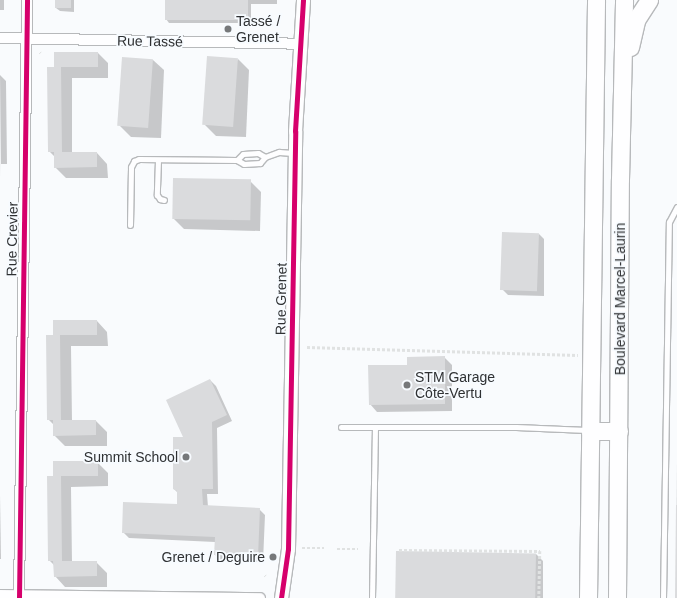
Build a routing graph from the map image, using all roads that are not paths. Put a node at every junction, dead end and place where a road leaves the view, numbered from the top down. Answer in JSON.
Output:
{"nodes":[{"id":1,"x":27,"y":0,"type":"edge"},
{"id":2,"x":304,"y":0,"type":"edge"},
{"id":3,"x":596,"y":0,"type":"edge"},
{"id":4,"x":624,"y":0,"type":"edge"},
{"id":5,"x":649,"y":0,"type":"edge"},
{"id":6,"x":0,"y":38,"type":"edge"},
{"id":7,"x":27,"y":38,"type":"junction"},
{"id":8,"x":301,"y":44,"type":"junction"},
{"id":9,"x":623,"y":82,"type":"junction"},
{"id":10,"x":295,"y":152,"type":"junction"},
{"id":11,"x":265,"y":157,"type":"junction"},
{"id":12,"x":158,"y":160,"type":"junction"},
{"id":13,"x":237,"y":160,"type":"junction"},
{"id":14,"x":164,"y":200,"type":"dead end"},
{"id":15,"x":677,"y":207,"type":"edge"},
{"id":16,"x":130,"y":225,"type":"dead end"},
{"id":17,"x":341,"y":427,"type":"dead end"},
{"id":18,"x":375,"y":427,"type":"junction"},
{"id":19,"x":590,"y":430,"type":"junction"},
{"id":20,"x":619,"y":431,"type":"junction"},
{"id":21,"x":0,"y":595,"type":"edge"},
{"id":22,"x":19,"y":597,"type":"edge"},
{"id":23,"x":115,"y":597,"type":"edge"},
{"id":24,"x":190,"y":597,"type":"edge"},
{"id":25,"x":260,"y":598,"type":"edge"},
{"id":26,"x":281,"y":598,"type":"edge"},
{"id":27,"x":372,"y":598,"type":"edge"},
{"id":28,"x":588,"y":598,"type":"edge"},
{"id":29,"x":617,"y":598,"type":"edge"},
{"id":30,"x":663,"y":598,"type":"edge"}],
"edges":[{"from":1,"to":7,"type":"street","name":"Rue Crevier"},
{"from":2,"to":8,"type":"street","name":"Rue Grenet"},
{"from":3,"to":19,"type":"main road","name":"Boulevard Marcel-Laurin"},
{"from":4,"to":9,"type":"main road","name":"Boulevard Marcel-Laurin"},
{"from":5,"to":9,"type":"main road"},
{"from":6,"to":7,"type":"street","name":"Rue Tassé"},
{"from":7,"to":8,"type":"street","name":"Rue Tassé"},
{"from":7,"to":22,"type":"street","name":"Rue Crevier"},
{"from":8,"to":10,"type":"street","name":"Rue Grenet"},
{"from":9,"to":20,"type":"main road","name":"Boulevard Marcel-Laurin"},
{"from":10,"to":11,"type":"lane"},
{"from":10,"to":26,"type":"street","name":"Rue Grenet"},
{"from":11,"to":13,"type":"lane"},
{"from":11,"to":13,"type":"lane"},
{"from":12,"to":13,"type":"lane"},
{"from":12,"to":14,"type":"lane"},
{"from":12,"to":16,"type":"lane"},
{"from":15,"to":30,"type":"lane"},
{"from":17,"to":18,"type":"lane"},
{"from":18,"to":19,"type":"lane"},
{"from":18,"to":27,"type":"lane"},
{"from":19,"to":20,"type":"main road"},
{"from":19,"to":28,"type":"main road","name":"Boulevard Marcel-Laurin"},
{"from":20,"to":29,"type":"main road","name":"Boulevard Marcel-Laurin"},
{"from":21,"to":22,"type":"street"},
{"from":22,"to":23,"type":"street"},
{"from":23,"to":24,"type":"street"},
{"from":24,"to":25,"type":"street"}]}
